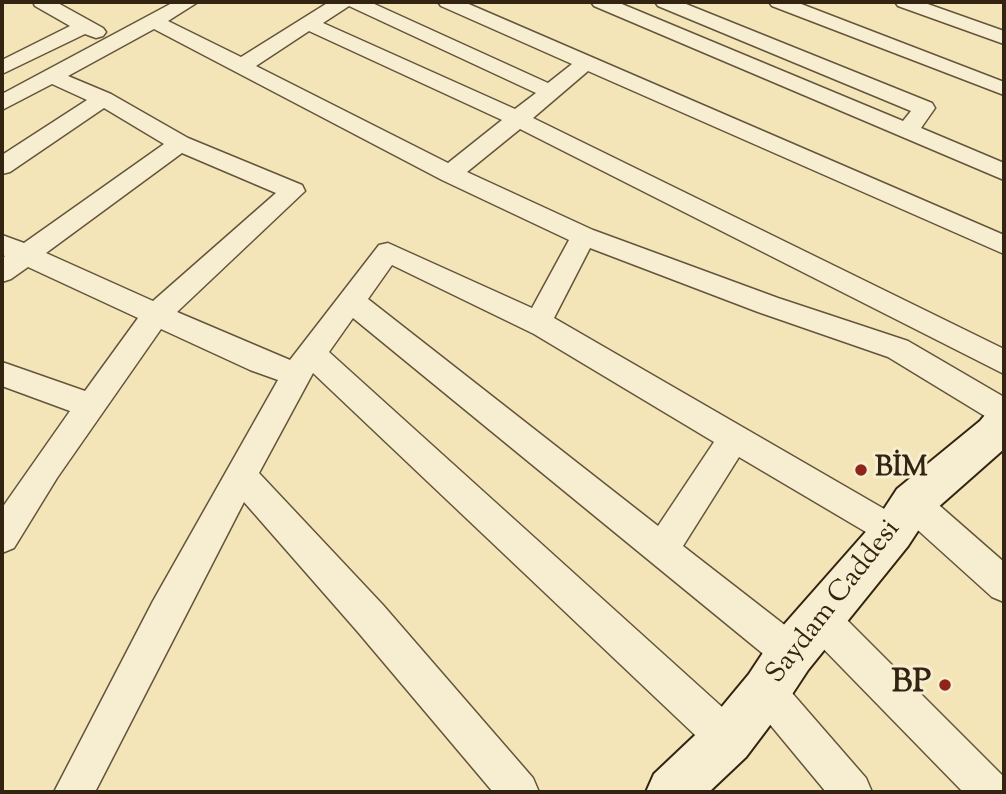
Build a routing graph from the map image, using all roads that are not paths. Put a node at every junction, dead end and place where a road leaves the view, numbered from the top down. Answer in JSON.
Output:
{"nodes":[{"id":1,"x":41,"y":2,"type":"edge"},
{"id":2,"x":188,"y":2,"type":"edge"},
{"id":3,"x":342,"y":2,"type":"edge"},
{"id":4,"x":355,"y":2,"type":"edge"},
{"id":5,"x":448,"y":2,"type":"edge"},
{"id":6,"x":601,"y":2,"type":"edge"},
{"id":7,"x":665,"y":2,"type":"edge"},
{"id":8,"x":779,"y":2,"type":"edge"},
{"id":9,"x":905,"y":2,"type":"edge"},
{"id":10,"x":152,"y":20,"type":"junction"},
{"id":11,"x":307,"y":23,"type":"junction"},
{"id":12,"x":85,"y":26,"type":"junction"},
{"id":13,"x":1004,"y":38,"type":"edge"},
{"id":14,"x":113,"y":42,"type":"junction"},
{"id":15,"x":587,"y":62,"type":"junction"},
{"id":16,"x":243,"y":65,"type":"junction"},
{"id":17,"x":2,"y":68,"type":"edge"},
{"id":18,"x":51,"y":76,"type":"junction"},
{"id":19,"x":1004,"y":89,"type":"edge"},
{"id":20,"x":551,"y":92,"type":"junction"},
{"id":21,"x":103,"y":99,"type":"junction"},
{"id":22,"x":2,"y":103,"type":"edge"},
{"id":23,"x":518,"y":119,"type":"junction"},
{"id":24,"x":908,"y":131,"type":"junction"},
{"id":25,"x":180,"y":143,"type":"junction"},
{"id":26,"x":2,"y":166,"type":"edge"},
{"id":27,"x":1004,"y":172,"type":"edge"},
{"id":28,"x":450,"y":174,"type":"junction"},
{"id":29,"x":584,"y":236,"type":"junction"},
{"id":30,"x":1004,"y":245,"type":"edge"},
{"id":31,"x":13,"y":250,"type":"edge"},
{"id":32,"x":2,"y":272,"type":"edge"},
{"id":33,"x":351,"y":301,"type":"junction"},
{"id":34,"x":157,"y":314,"type":"junction"},
{"id":35,"x":538,"y":323,"type":"junction"},
{"id":36,"x":1004,"y":362,"type":"edge"},
{"id":37,"x":304,"y":364,"type":"junction"},
{"id":38,"x":2,"y":375,"type":"edge"},
{"id":39,"x":91,"y":406,"type":"junction"},
{"id":40,"x":1002,"y":427,"type":"edge"},
{"id":41,"x":734,"y":439,"type":"junction"},
{"id":42,"x":241,"y":475,"type":"junction"},
{"id":43,"x":903,"y":517,"type":"junction"},
{"id":44,"x":2,"y":537,"type":"edge"},
{"id":45,"x":662,"y":549,"type":"junction"},
{"id":46,"x":1004,"y":585,"type":"edge"},
{"id":47,"x":805,"y":636,"type":"junction"},
{"id":48,"x":766,"y":691,"type":"junction"},
{"id":49,"x":728,"y":738,"type":"junction"},
{"id":50,"x":74,"y":792,"type":"edge"},
{"id":51,"x":520,"y":792,"type":"edge"},
{"id":52,"x":672,"y":792,"type":"edge"},
{"id":53,"x":852,"y":792,"type":"edge"},
{"id":54,"x":991,"y":792,"type":"edge"}],
"edges":[{"from":1,"to":12,"type":"street"},
{"from":2,"to":10,"type":"street"},
{"from":3,"to":11,"type":"street"},
{"from":4,"to":20,"type":"street"},
{"from":5,"to":15,"type":"street"},
{"from":6,"to":24,"type":"street"},
{"from":7,"to":24,"type":"street"},
{"from":8,"to":19,"type":"street"},
{"from":9,"to":13,"type":"street"},
{"from":10,"to":14,"type":"street"},
{"from":10,"to":16,"type":"street"},
{"from":11,"to":16,"type":"street"},
{"from":11,"to":23,"type":"street"},
{"from":12,"to":14,"type":"street"},
{"from":12,"to":17,"type":"street"},
{"from":14,"to":18,"type":"street"},
{"from":15,"to":20,"type":"street"},
{"from":15,"to":30,"type":"street"},
{"from":16,"to":28,"type":"street"},
{"from":18,"to":21,"type":"street"},
{"from":18,"to":22,"type":"street"},
{"from":20,"to":23,"type":"street"},
{"from":21,"to":25,"type":"street"},
{"from":21,"to":26,"type":"street"},
{"from":23,"to":28,"type":"street"},
{"from":23,"to":36,"type":"street"},
{"from":24,"to":27,"type":"street"},
{"from":25,"to":31,"type":"street"},
{"from":25,"to":34,"type":"street"},
{"from":28,"to":29,"type":"street"},
{"from":29,"to":35,"type":"street"},
{"from":29,"to":40,"type":"street"},
{"from":31,"to":32,"type":"street"},
{"from":31,"to":34,"type":"street"},
{"from":33,"to":35,"type":"street"},
{"from":33,"to":37,"type":"street"},
{"from":33,"to":45,"type":"street"},
{"from":34,"to":37,"type":"street"},
{"from":34,"to":39,"type":"street"},
{"from":35,"to":41,"type":"street"},
{"from":37,"to":42,"type":"street"},
{"from":37,"to":49,"type":"street"},
{"from":38,"to":39,"type":"street"},
{"from":39,"to":44,"type":"street"},
{"from":40,"to":43,"type":"main road","name":"Saydam Caddesi"},
{"from":41,"to":43,"type":"street"},
{"from":41,"to":45,"type":"street"},
{"from":42,"to":50,"type":"street"},
{"from":42,"to":51,"type":"street"},
{"from":43,"to":46,"type":"street"},
{"from":43,"to":47,"type":"main road","name":"Saydam Caddesi"},
{"from":45,"to":47,"type":"street"},
{"from":47,"to":48,"type":"main road","name":"Saydam Caddesi"},
{"from":47,"to":54,"type":"street"},
{"from":48,"to":49,"type":"main road","name":"Saydam Caddesi"},
{"from":48,"to":53,"type":"street"},
{"from":49,"to":52,"type":"main road","name":"Saydam Caddesi"}]}
